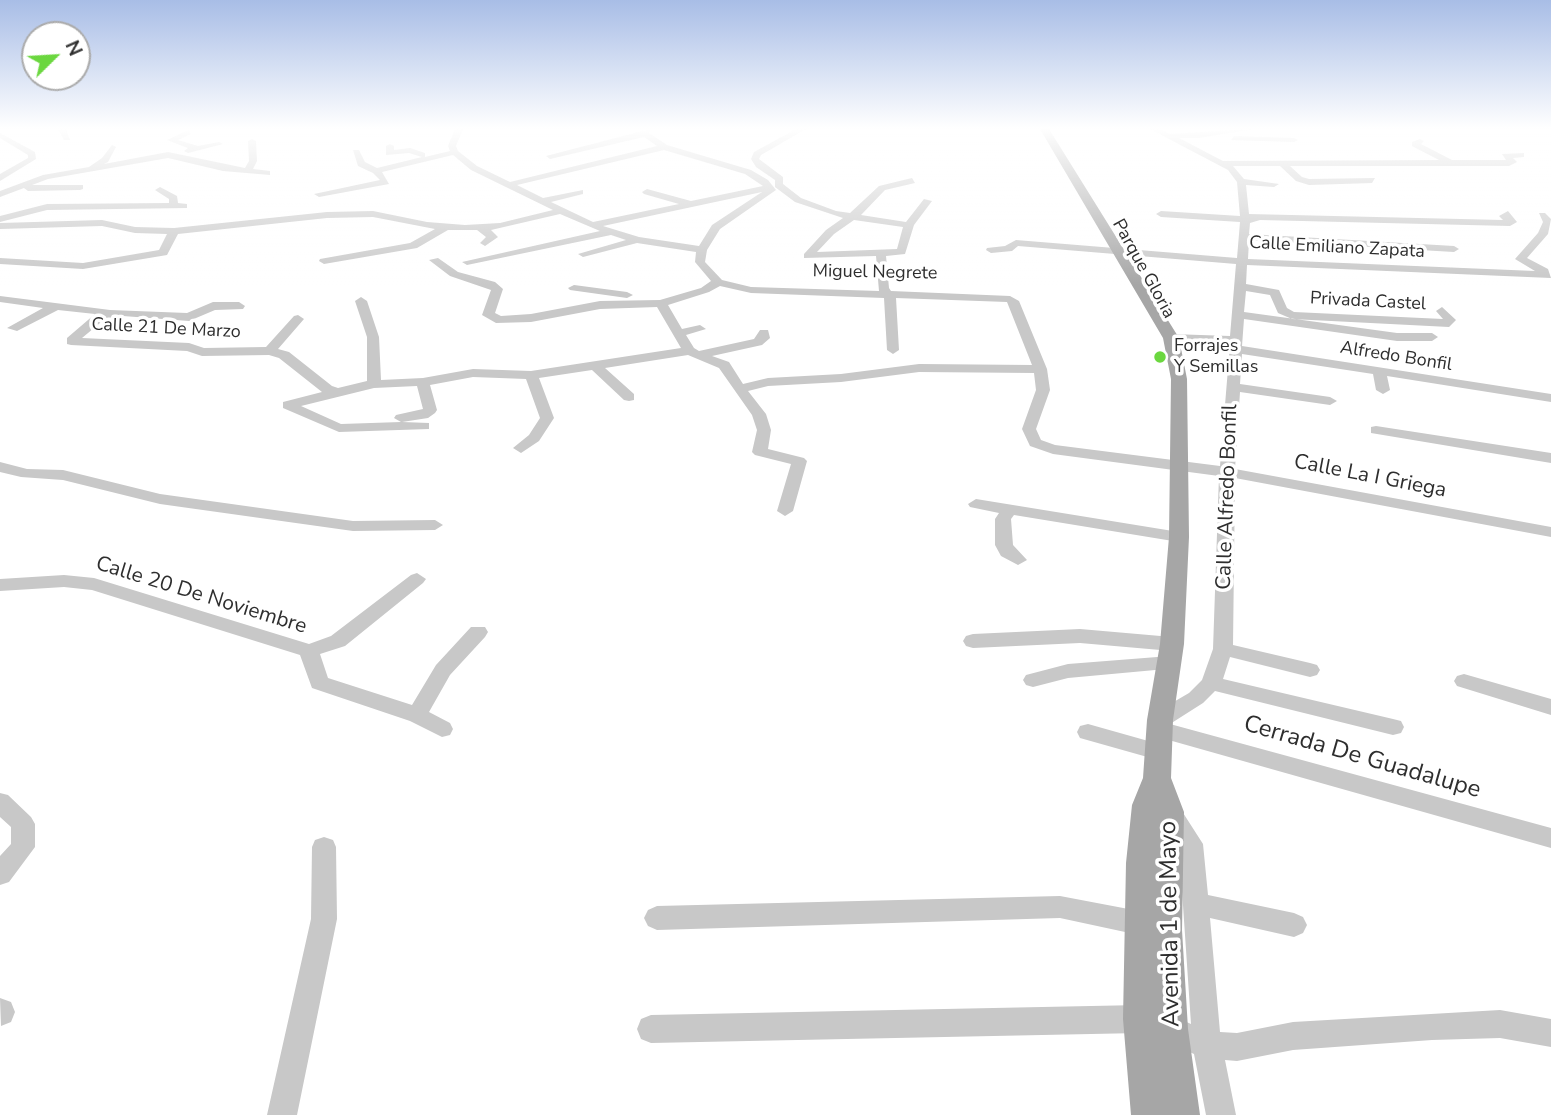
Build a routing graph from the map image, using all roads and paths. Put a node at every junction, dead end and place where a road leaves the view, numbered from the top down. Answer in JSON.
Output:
{"nodes":[{"id":1,"x":35,"y":181,"type":"edge"},
{"id":2,"x":385,"y":181,"type":"edge"},
{"id":3,"x":500,"y":181,"type":"edge"},
{"id":4,"x":524,"y":181,"type":"edge"},
{"id":5,"x":764,"y":181,"type":"edge"},
{"id":6,"x":778,"y":181,"type":"edge"},
{"id":7,"x":912,"y":181,"type":"dead end"},
{"id":8,"x":1070,"y":181,"type":"edge"},
{"id":9,"x":1306,"y":181,"type":"edge"},
{"id":10,"x":1339,"y":181,"type":"edge"},
{"id":11,"x":1241,"y":182,"type":"joint"},
{"id":12,"x":1275,"y":184,"type":"dead end"},
{"id":13,"x":508,"y":185,"type":"junction"},
{"id":14,"x":773,"y":186,"type":"junction"},
{"id":15,"x":80,"y":187,"type":"dead end"},
{"id":16,"x":15,"y":188,"type":"junction"},
{"id":17,"x":160,"y":190,"type":"dead end"},
{"id":18,"x":580,"y":192,"type":"dead end"},
{"id":19,"x":646,"y":192,"type":"dead end"},
{"id":20,"x":0,"y":194,"type":"edge"},
{"id":21,"x":319,"y":194,"type":"dead end"},
{"id":22,"x":543,"y":201,"type":"junction"},
{"id":23,"x":927,"y":201,"type":"dead end"},
{"id":24,"x":690,"y":204,"type":"junction"},
{"id":25,"x":560,"y":211,"type":"junction"},
{"id":26,"x":1161,"y":214,"type":"dead end"},
{"id":27,"x":1508,"y":214,"type":"dead end"},
{"id":28,"x":1542,"y":215,"type":"dead end"},
{"id":29,"x":850,"y":218,"type":"junction"},
{"id":30,"x":1245,"y":218,"type":"junction"},
{"id":31,"x":0,"y":219,"type":"edge"},
{"id":32,"x":591,"y":225,"type":"junction"},
{"id":33,"x":909,"y":225,"type":"junction"},
{"id":34,"x":0,"y":226,"type":"edge"},
{"id":35,"x":445,"y":227,"type":"junction"},
{"id":36,"x":490,"y":227,"type":"junction"},
{"id":37,"x":1365,"y":230,"type":"dead end"},
{"id":38,"x":174,"y":231,"type":"junction"},
{"id":39,"x":611,"y":232,"type":"junction"},
{"id":40,"x":1244,"y":237,"type":"junction"},
{"id":41,"x":637,"y":240,"type":"junction"},
{"id":42,"x":485,"y":243,"type":"dead end"},
{"id":43,"x":1454,"y":248,"type":"dead end"},
{"id":44,"x":702,"y":250,"type":"junction"},
{"id":45,"x":991,"y":250,"type":"dead end"},
{"id":46,"x":1117,"y":252,"type":"junction"},
{"id":47,"x":583,"y":254,"type":"dead end"},
{"id":48,"x":881,"y":255,"type":"junction"},
{"id":49,"x":434,"y":260,"type":"dead end"},
{"id":50,"x":0,"y":261,"type":"edge"},
{"id":51,"x":324,"y":261,"type":"dead end"},
{"id":52,"x":1241,"y":261,"type":"junction"},
{"id":53,"x":467,"y":262,"type":"dead end"},
{"id":54,"x":1551,"y":274,"type":"edge"},
{"id":55,"x":718,"y":282,"type":"junction"},
{"id":56,"x":1240,"y":287,"type":"junction"},
{"id":57,"x":574,"y":289,"type":"dead end"},
{"id":58,"x":886,"y":292,"type":"junction"},
{"id":59,"x":0,"y":299,"type":"edge"},
{"id":60,"x":361,"y":301,"type":"dead end"},
{"id":61,"x":665,"y":301,"type":"junction"},
{"id":62,"x":56,"y":306,"type":"junction"},
{"id":63,"x":239,"y":306,"type":"dead end"},
{"id":64,"x":1442,"y":311,"type":"dead end"},
{"id":65,"x":690,"y":312,"type":"dead end"},
{"id":66,"x":105,"y":314,"type":"junction"},
{"id":67,"x":1239,"y":315,"type":"junction"},
{"id":68,"x":298,"y":319,"type":"dead end"},
{"id":69,"x":13,"y":328,"type":"dead end"},
{"id":70,"x":700,"y":329,"type":"dead end"},
{"id":71,"x":764,"y":332,"type":"dead end"},
{"id":72,"x":678,"y":333,"type":"junction"},
{"id":73,"x":1432,"y":337,"type":"dead end"},
{"id":74,"x":1237,"y":345,"type":"junction"},
{"id":75,"x":1172,"y":346,"type":"junction"},
{"id":76,"x":892,"y":350,"type":"dead end"},
{"id":77,"x":270,"y":351,"type":"junction"},
{"id":78,"x":695,"y":353,"type":"junction"},
{"id":79,"x":593,"y":364,"type":"junction"},
{"id":80,"x":1040,"y":369,"type":"junction"},
{"id":81,"x":1379,"y":372,"type":"junction"},
{"id":82,"x":531,"y":375,"type":"junction"},
{"id":83,"x":423,"y":383,"type":"junction"},
{"id":84,"x":374,"y":384,"type":"junction"},
{"id":85,"x":1232,"y":387,"type":"junction"},
{"id":86,"x":739,"y":389,"type":"junction"},
{"id":87,"x":1382,"y":390,"type":"dead end"},
{"id":88,"x":338,"y":392,"type":"junction"},
{"id":89,"x":629,"y":397,"type":"dead end"},
{"id":90,"x":1551,"y":398,"type":"edge"},
{"id":91,"x":1329,"y":401,"type":"dead end"},
{"id":92,"x":396,"y":418,"type":"dead end"},
{"id":93,"x":424,"y":426,"type":"dead end"},
{"id":94,"x":1376,"y":430,"type":"dead end"},
{"id":95,"x":521,"y":448,"type":"dead end"},
{"id":96,"x":1551,"y":458,"type":"edge"},
{"id":97,"x":1180,"y":466,"type":"junction"},
{"id":98,"x":0,"y":467,"type":"edge"},
{"id":99,"x":1227,"y":472,"type":"junction"},
{"id":100,"x":976,"y":504,"type":"dead end"},
{"id":101,"x":1009,"y":509,"type":"junction"},
{"id":102,"x":785,"y":511,"type":"dead end"},
{"id":103,"x":435,"y":525,"type":"dead end"},
{"id":104,"x":1551,"y":532,"type":"edge"},
{"id":105,"x":1179,"y":537,"type":"junction"},
{"id":106,"x":1017,"y":560,"type":"dead end"},
{"id":107,"x":418,"y":579,"type":"dead end"},
{"id":108,"x":0,"y":585,"type":"edge"},
{"id":109,"x":478,"y":632,"type":"dead end"},
{"id":110,"x":973,"y":641,"type":"dead end"},
{"id":111,"x":1223,"y":649,"type":"junction"},
{"id":112,"x":309,"y":651,"type":"junction"},
{"id":113,"x":1171,"y":654,"type":"junction"},
{"id":114,"x":1310,"y":670,"type":"dead end"},
{"id":115,"x":1033,"y":680,"type":"dead end"},
{"id":116,"x":1464,"y":681,"type":"dead end"},
{"id":117,"x":1211,"y":682,"type":"junction"},
{"id":118,"x":1551,"y":707,"type":"edge"},
{"id":119,"x":418,"y":715,"type":"junction"},
{"id":120,"x":1393,"y":727,"type":"dead end"},
{"id":121,"x":442,"y":729,"type":"dead end"},
{"id":122,"x":1088,"y":732,"type":"dead end"},
{"id":123,"x":1158,"y":744,"type":"junction"},
{"id":124,"x":0,"y":802,"type":"edge"},
{"id":125,"x":1170,"y":812,"type":"junction"},
{"id":126,"x":1551,"y":838,"type":"edge"},
{"id":127,"x":324,"y":847,"type":"dead end"},
{"id":128,"x":0,"y":874,"type":"edge"},
{"id":129,"x":1196,"y":904,"type":"junction"},
{"id":130,"x":657,"y":918,"type":"dead end"},
{"id":131,"x":1139,"y":923,"type":"junction"},
{"id":132,"x":1294,"y":925,"type":"dead end"},
{"id":133,"x":1140,"y":1019,"type":"junction"},
{"id":134,"x":651,"y":1029,"type":"dead end"},
{"id":135,"x":1171,"y":1029,"type":"junction"},
{"id":136,"x":1551,"y":1033,"type":"edge"},
{"id":137,"x":1207,"y":1045,"type":"junction"},
{"id":138,"x":282,"y":1115,"type":"edge"},
{"id":139,"x":1149,"y":1115,"type":"edge"},
{"id":140,"x":1182,"y":1115,"type":"edge"},
{"id":141,"x":1221,"y":1115,"type":"edge"}],
"edges":[{"from":1,"to":16,"type":"street"},
{"from":2,"to":21,"type":"street"},
{"from":3,"to":13,"type":"street"},
{"from":4,"to":13,"type":"street"},
{"from":5,"to":14,"type":"street"},
{"from":6,"to":14,"type":"street"},
{"from":7,"to":29,"type":"street"},
{"from":8,"to":46,"type":"main road","name":"Parque Gloria"},
{"from":9,"to":10,"type":"street"},
{"from":11,"to":12,"type":"street"},
{"from":11,"to":30,"type":"street","name":"Calle Alfredo Bonfil"},
{"from":13,"to":22,"type":"street"},
{"from":14,"to":24,"type":"street"},
{"from":14,"to":29,"type":"street"},
{"from":14,"to":44,"type":"street"},
{"from":15,"to":16,"type":"street"},
{"from":16,"to":20,"type":"street"},
{"from":17,"to":31,"type":"street"},
{"from":18,"to":22,"type":"street"},
{"from":19,"to":24,"type":"street"},
{"from":22,"to":25,"type":"street"},
{"from":23,"to":33,"type":"street"},
{"from":24,"to":32,"type":"street"},
{"from":25,"to":32,"type":"street"},
{"from":25,"to":36,"type":"street"},
{"from":26,"to":30,"type":"street"},
{"from":27,"to":30,"type":"street"},
{"from":28,"to":54,"type":"street"},
{"from":29,"to":33,"type":"street"},
{"from":29,"to":48,"type":"street"},
{"from":30,"to":37,"type":"street"},
{"from":30,"to":40,"type":"street","name":"Calle Alfredo Bonfil"},
{"from":32,"to":39,"type":"street"},
{"from":33,"to":48,"type":"street"},
{"from":34,"to":38,"type":"street"},
{"from":35,"to":36,"type":"street"},
{"from":35,"to":38,"type":"street"},
{"from":35,"to":51,"type":"street"},
{"from":36,"to":42,"type":"street"},
{"from":38,"to":50,"type":"street"},
{"from":39,"to":41,"type":"street"},
{"from":39,"to":53,"type":"street"},
{"from":40,"to":43,"type":"street"},
{"from":40,"to":52,"type":"street","name":"Calle Alfredo Bonfil"},
{"from":41,"to":44,"type":"street"},
{"from":41,"to":47,"type":"street"},
{"from":44,"to":55,"type":"street"},
{"from":45,"to":46,"type":"street","name":"Calle Emiliano Zapata"},
{"from":46,"to":52,"type":"street","name":"Calle Emiliano Zapata"},
{"from":46,"to":75,"type":"main road","name":"Parque Gloria"},
{"from":48,"to":58,"type":"street"},
{"from":49,"to":61,"type":"street"},
{"from":52,"to":54,"type":"street","name":"Calle Emiliano Zapata"},
{"from":52,"to":56,"type":"street","name":"Calle Alfredo Bonfil"},
{"from":55,"to":58,"type":"street","name":"Miguel Negrete"},
{"from":55,"to":61,"type":"street"},
{"from":56,"to":64,"type":"street","name":"Privada Castel"},
{"from":56,"to":67,"type":"street","name":"Calle Alfredo Bonfil"},
{"from":57,"to":61,"type":"street"},
{"from":58,"to":76,"type":"street"},
{"from":58,"to":80,"type":"street","name":"Miguel Negrete"},
{"from":59,"to":62,"type":"street","name":"Calle 21 De Marzo"},
{"from":60,"to":84,"type":"street"},
{"from":61,"to":65,"type":"street"},
{"from":61,"to":72,"type":"street"},
{"from":62,"to":66,"type":"street","name":"Calle 21 De Marzo"},
{"from":62,"to":69,"type":"street"},
{"from":63,"to":66,"type":"street"},
{"from":66,"to":77,"type":"street","name":"Calle 21 De Marzo"},
{"from":67,"to":73,"type":"street","name":"Privada Castel"},
{"from":67,"to":74,"type":"street","name":"Calle Alfredo Bonfil"},
{"from":68,"to":77,"type":"street"},
{"from":70,"to":72,"type":"street"},
{"from":71,"to":78,"type":"street"},
{"from":72,"to":78,"type":"street"},
{"from":74,"to":75,"type":"street","name":"Alfredo Bonfil"},
{"from":74,"to":81,"type":"street","name":"Alfredo Bonfil"},
{"from":74,"to":85,"type":"street","name":"Calle Alfredo Bonfil"},
{"from":75,"to":97,"type":"main road","name":"Parque Gloria"},
{"from":77,"to":88,"type":"street","name":"Calle 21 De Marzo"},
{"from":78,"to":79,"type":"street"},
{"from":78,"to":86,"type":"street"},
{"from":79,"to":82,"type":"street"},
{"from":79,"to":89,"type":"street"},
{"from":80,"to":86,"type":"street"},
{"from":80,"to":97,"type":"street","name":"Miguel Negrete"},
{"from":81,"to":87,"type":"street"},
{"from":81,"to":90,"type":"street","name":"Alfredo Bonfil"},
{"from":82,"to":83,"type":"street"},
{"from":82,"to":95,"type":"street"},
{"from":83,"to":84,"type":"street"},
{"from":83,"to":92,"type":"street"},
{"from":84,"to":88,"type":"street"},
{"from":85,"to":91,"type":"street"},
{"from":85,"to":99,"type":"street","name":"Calle Alfredo Bonfil"},
{"from":86,"to":102,"type":"street"},
{"from":88,"to":93,"type":"street"},
{"from":94,"to":96,"type":"street"},
{"from":97,"to":99,"type":"street","name":"Calle La I Griega"},
{"from":97,"to":105,"type":"main road","name":"Avenida 1 de Mayo"},
{"from":98,"to":103,"type":"street"},
{"from":99,"to":104,"type":"street","name":"Calle La I Griega"},
{"from":99,"to":111,"type":"street","name":"Calle Alfredo Bonfil"},
{"from":100,"to":101,"type":"street"},
{"from":101,"to":105,"type":"street"},
{"from":101,"to":106,"type":"street"},
{"from":105,"to":113,"type":"main road","name":"Avenida 1 de Mayo"},
{"from":107,"to":112,"type":"street"},
{"from":108,"to":112,"type":"street","name":"Calle 20 De Noviembre"},
{"from":109,"to":119,"type":"street"},
{"from":110,"to":113,"type":"street"},
{"from":111,"to":114,"type":"street"},
{"from":111,"to":117,"type":"street","name":"Calle Alfredo Bonfil"},
{"from":112,"to":119,"type":"street","name":"Calle 20 De Noviembre"},
{"from":113,"to":115,"type":"street"},
{"from":113,"to":123,"type":"main road","name":"Avenida 1 de Mayo"},
{"from":116,"to":118,"type":"street"},
{"from":117,"to":120,"type":"street"},
{"from":117,"to":123,"type":"street","name":"Calle Alfredo Bonfil"},
{"from":119,"to":121,"type":"street","name":"Calle 20 De Noviembre"},
{"from":122,"to":123,"type":"street","name":"Cerrada De Guadalupe"},
{"from":123,"to":125,"type":"main road","name":"Avenida 1 de Mayo"},
{"from":123,"to":126,"type":"street","name":"Cerrada De Guadalupe"},
{"from":123,"to":131,"type":"main road","name":"Avenida 1 de Mayo"},
{"from":124,"to":128,"type":"street"},
{"from":125,"to":129,"type":"street"},
{"from":125,"to":135,"type":"main road","name":"Avenida 1 de Mayo"},
{"from":127,"to":138,"type":"street"},
{"from":129,"to":132,"type":"street"},
{"from":129,"to":137,"type":"street"},
{"from":130,"to":131,"type":"street"},
{"from":131,"to":133,"type":"main road","name":"Avenida 1 de Mayo"},
{"from":133,"to":134,"type":"street"},
{"from":133,"to":139,"type":"main road","name":"Avenida 1 de Mayo"},
{"from":135,"to":137,"type":"street"},
{"from":135,"to":140,"type":"main road","name":"Avenida 1 de Mayo"},
{"from":136,"to":137,"type":"street"},
{"from":137,"to":141,"type":"street"}]}
